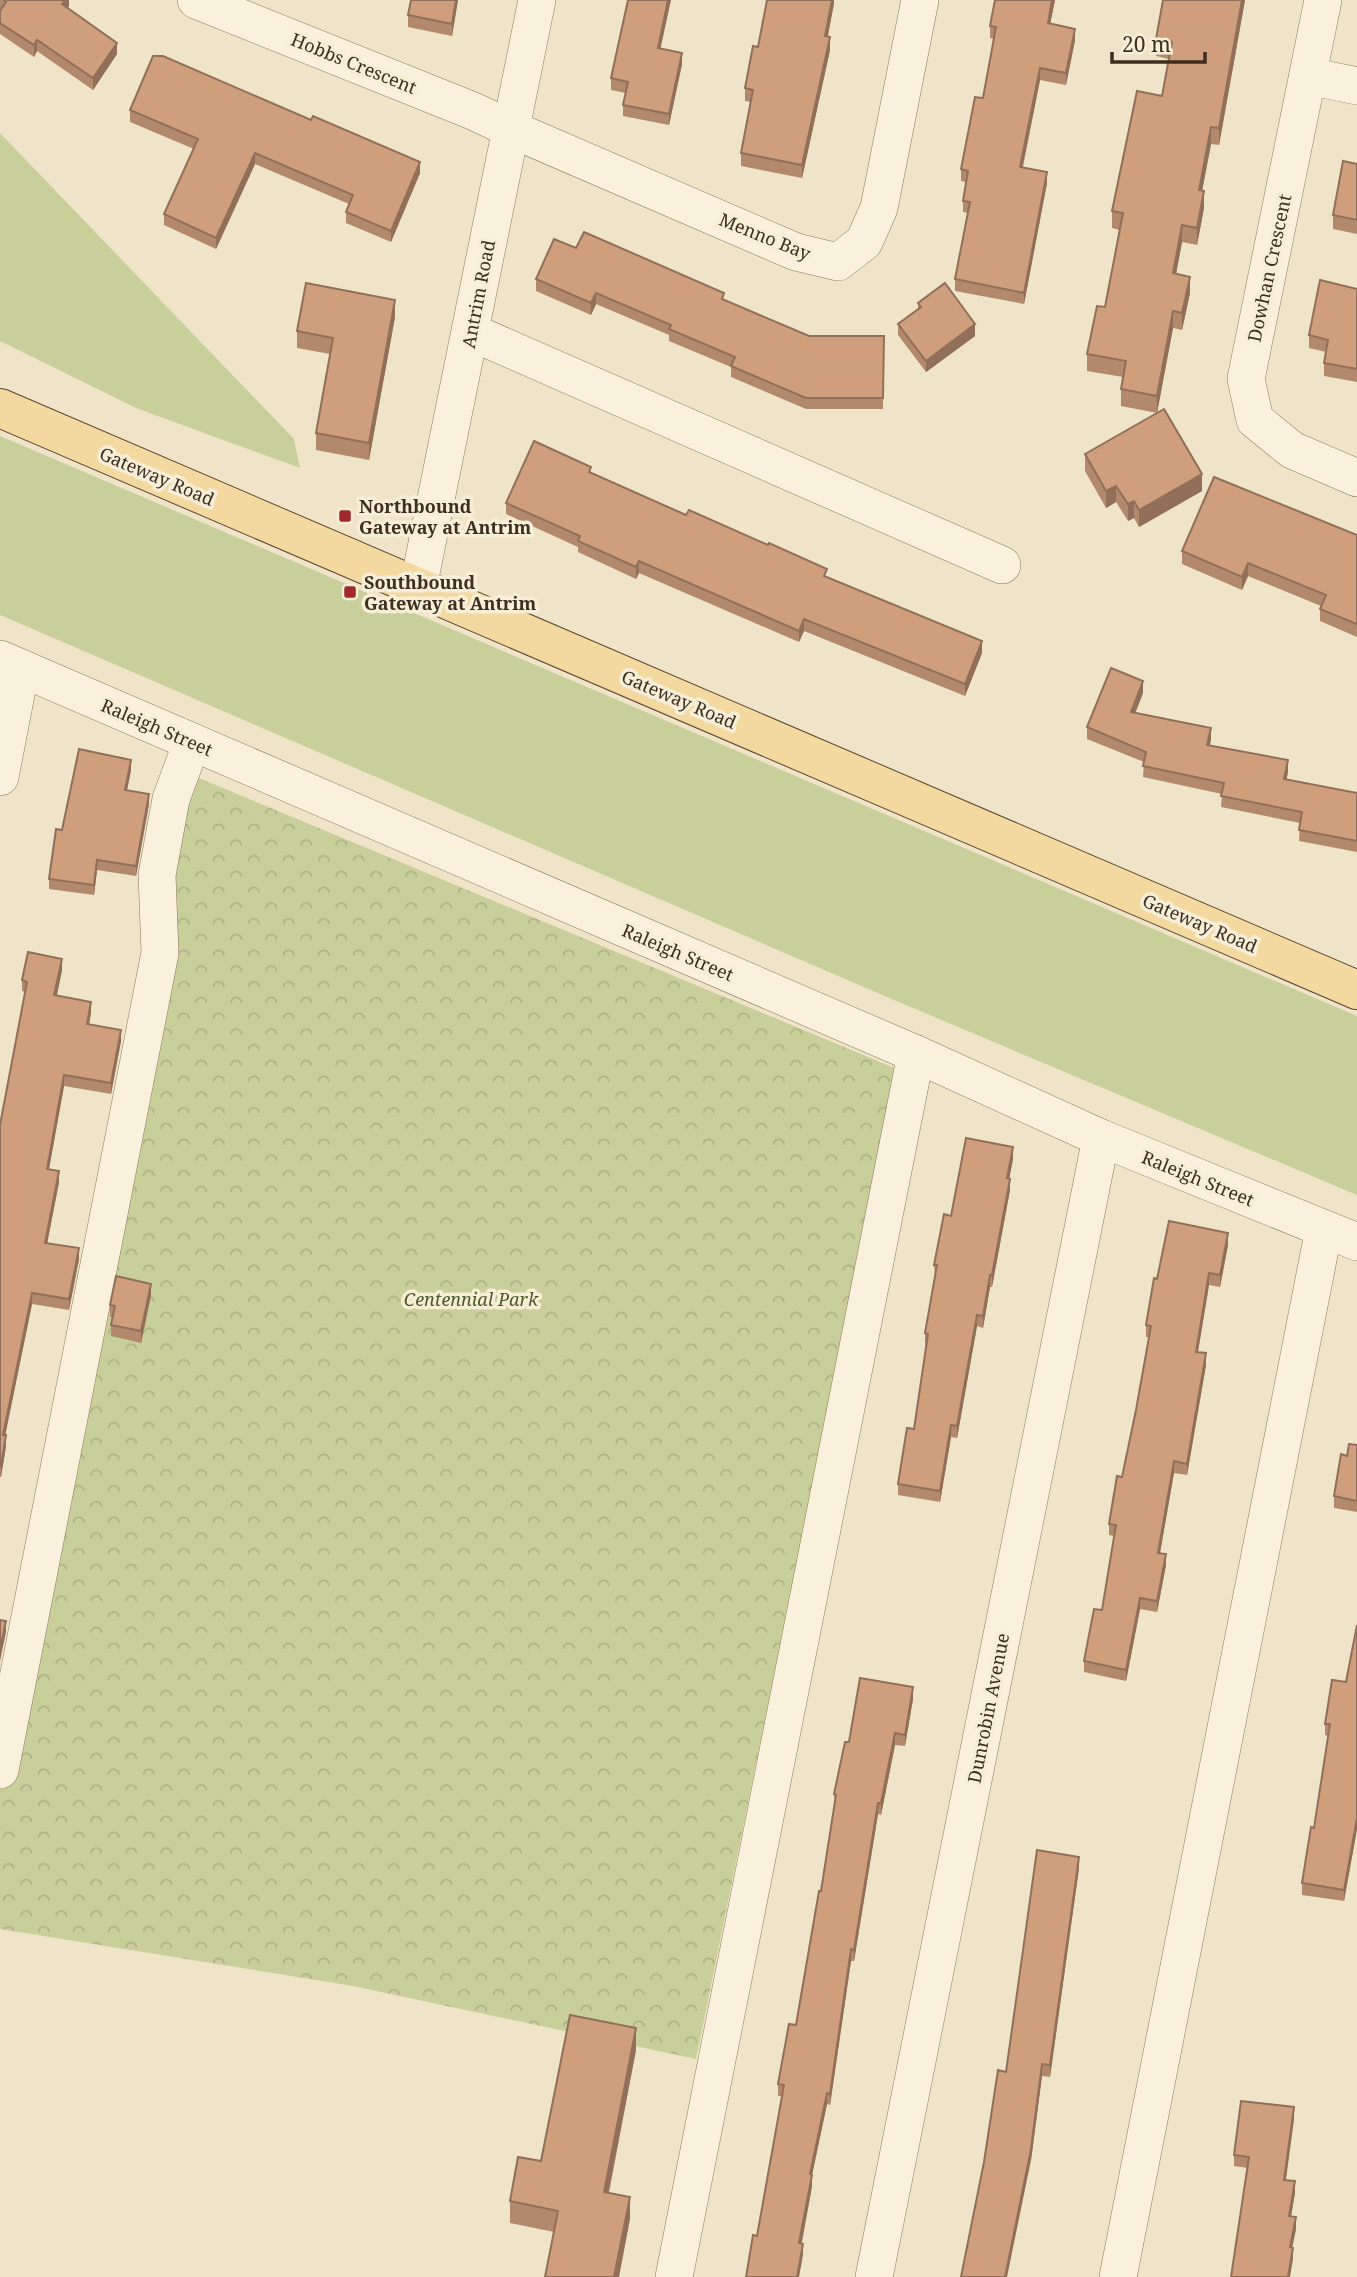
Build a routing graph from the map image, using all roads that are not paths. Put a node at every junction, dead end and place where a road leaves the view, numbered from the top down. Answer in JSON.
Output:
{"nodes":[{"id":1,"x":196,"y":0,"type":"edge"},
{"id":2,"x":537,"y":0,"type":"edge"},
{"id":3,"x":920,"y":0,"type":"edge"},
{"id":4,"x":1323,"y":0,"type":"edge"},
{"id":5,"x":1308,"y":76,"type":"junction"},
{"id":6,"x":1357,"y":86,"type":"edge"},
{"id":7,"x":511,"y":129,"type":"junction"},
{"id":8,"x":471,"y":332,"type":"junction"},
{"id":9,"x":0,"y":408,"type":"edge"},
{"id":10,"x":1357,"y":478,"type":"edge"},
{"id":11,"x":1002,"y":565,"type":"dead end"},
{"id":12,"x":418,"y":587,"type":"junction"},
{"id":13,"x":11,"y":664,"type":"edge"},
{"id":14,"x":192,"y":742,"type":"junction"},
{"id":15,"x":0,"y":777,"type":"edge"},
{"id":16,"x":1357,"y":990,"type":"edge"},
{"id":17,"x":916,"y":1054,"type":"junction"},
{"id":18,"x":1101,"y":1139,"type":"junction"},
{"id":19,"x":1341,"y":1235,"type":"edge"},
{"id":20,"x":0,"y":1770,"type":"edge"},
{"id":21,"x":674,"y":2277,"type":"edge"},
{"id":22,"x":874,"y":2277,"type":"edge"},
{"id":23,"x":1118,"y":2277,"type":"edge"}],
"edges":[{"from":1,"to":7,"type":"street","name":"Hobbs Crescent"},
{"from":2,"to":7,"type":"street","name":"Antrim Road"},
{"from":3,"to":7,"type":"street","name":"Menno Bay"},
{"from":4,"to":5,"type":"street","name":"Dowhan Crescent"},
{"from":5,"to":6,"type":"street"},
{"from":5,"to":10,"type":"street","name":"Dowhan Crescent"},
{"from":7,"to":8,"type":"street","name":"Antrim Road"},
{"from":8,"to":11,"type":"street"},
{"from":8,"to":12,"type":"street","name":"Antrim Road"},
{"from":9,"to":12,"type":"main road","name":"Gateway Road"},
{"from":12,"to":16,"type":"main road","name":"Gateway Road"},
{"from":13,"to":14,"type":"street","name":"Raleigh Street"},
{"from":13,"to":15,"type":"street"},
{"from":14,"to":17,"type":"street","name":"Raleigh Street"},
{"from":14,"to":20,"type":"street"},
{"from":17,"to":18,"type":"street","name":"Raleigh Street"},
{"from":17,"to":21,"type":"street"},
{"from":18,"to":19,"type":"street","name":"Raleigh Street"},
{"from":18,"to":22,"type":"street","name":"Dunrobin Avenue"},
{"from":19,"to":23,"type":"street"}]}
